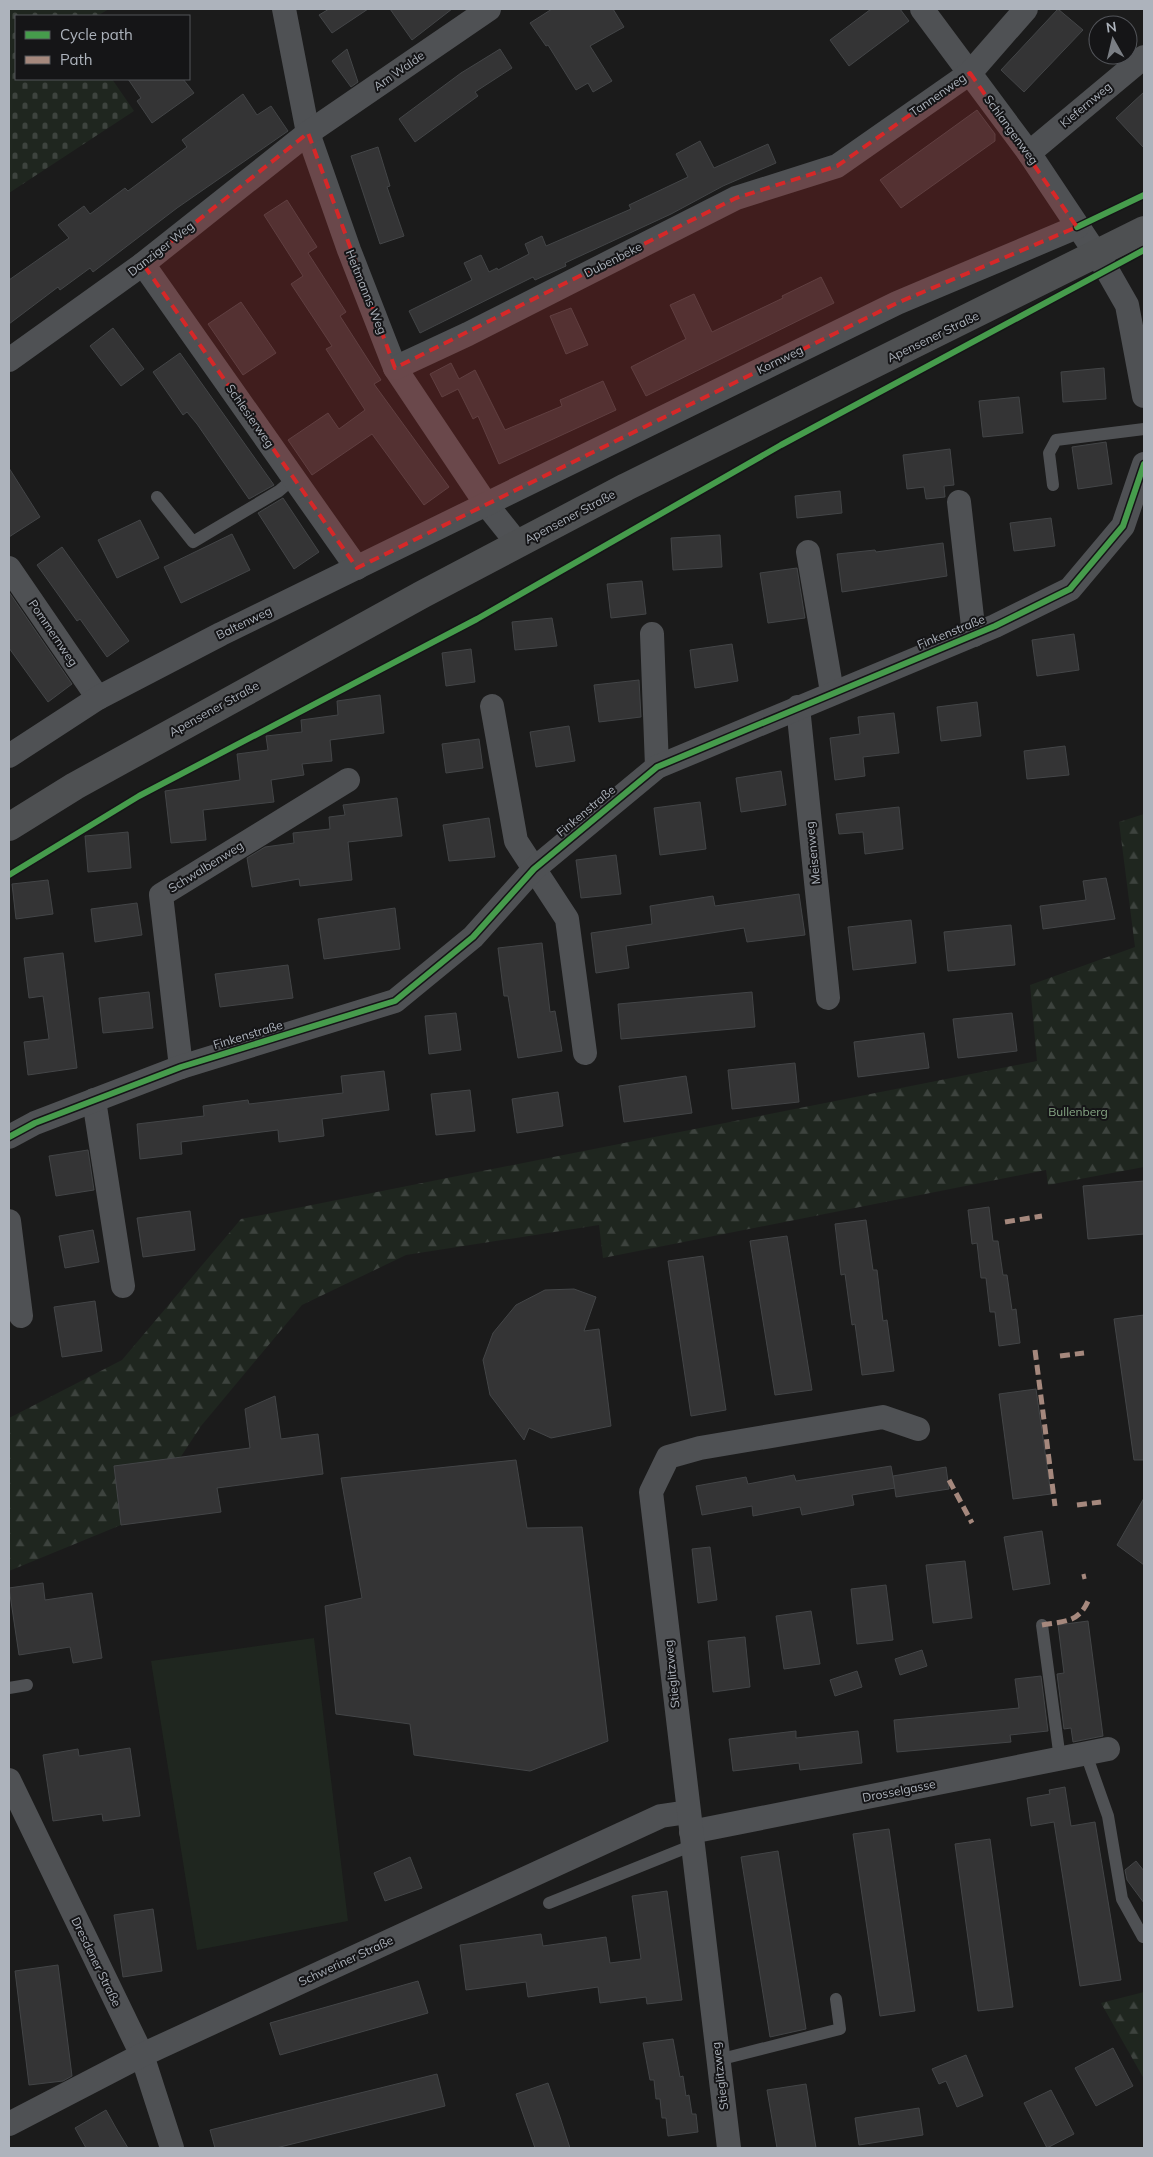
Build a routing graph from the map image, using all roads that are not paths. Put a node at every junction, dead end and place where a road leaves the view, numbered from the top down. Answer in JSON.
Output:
{"nodes":[{"id":1,"x":284,"y":9,"type":"edge"},
{"id":2,"x":489,"y":9,"type":"edge"},
{"id":3,"x":922,"y":9,"type":"edge"},
{"id":4,"x":1026,"y":9,"type":"edge"},
{"id":5,"x":1144,"y":56,"type":"edge"},
{"id":6,"x":970,"y":73,"type":"junction"},
{"id":7,"x":308,"y":134,"type":"junction"},
{"id":8,"x":1029,"y":153,"type":"junction"},
{"id":9,"x":837,"y":166,"type":"joint"},
{"id":10,"x":1078,"y":227,"type":"junction"},
{"id":11,"x":1144,"y":230,"type":"edge"},
{"id":12,"x":1096,"y":254,"type":"junction"},
{"id":13,"x":143,"y":264,"type":"junction"},
{"id":14,"x":9,"y":360,"type":"edge"},
{"id":15,"x":395,"y":368,"type":"junction"},
{"id":16,"x":1144,"y":396,"type":"edge"},
{"id":17,"x":1144,"y":430,"type":"edge"},
{"id":18,"x":1144,"y":464,"type":"edge"},
{"id":19,"x":294,"y":478,"type":"junction"},
{"id":20,"x":1053,"y":485,"type":"dead end"},
{"id":21,"x":157,"y":497,"type":"dead end"},
{"id":22,"x":959,"y":502,"type":"dead end"},
{"id":23,"x":486,"y":504,"type":"junction"},
{"id":24,"x":518,"y":544,"type":"junction"},
{"id":25,"x":808,"y":552,"type":"dead end"},
{"id":26,"x":9,"y":568,"type":"edge"},
{"id":27,"x":357,"y":568,"type":"junction"},
{"id":28,"x":652,"y":634,"type":"dead end"},
{"id":29,"x":974,"y":635,"type":"junction"},
{"id":30,"x":832,"y":692,"type":"junction"},
{"id":31,"x":98,"y":698,"type":"junction"},
{"id":32,"x":492,"y":706,"type":"dead end"},
{"id":33,"x":798,"y":707,"type":"junction"},
{"id":34,"x":9,"y":756,"type":"edge"},
{"id":35,"x":657,"y":767,"type":"junction"},
{"id":36,"x":348,"y":780,"type":"dead end"},
{"id":37,"x":9,"y":827,"type":"edge"},
{"id":38,"x":534,"y":869,"type":"junction"},
{"id":39,"x":828,"y":998,"type":"dead end"},
{"id":40,"x":585,"y":1053,"type":"dead end"},
{"id":41,"x":181,"y":1067,"type":"junction"},
{"id":42,"x":94,"y":1100,"type":"junction"},
{"id":43,"x":9,"y":1131,"type":"edge"},
{"id":44,"x":9,"y":1221,"type":"edge"},
{"id":45,"x":123,"y":1286,"type":"dead end"},
{"id":46,"x":21,"y":1316,"type":"dead end"},
{"id":47,"x":918,"y":1429,"type":"dead end"},
{"id":48,"x":1042,"y":1625,"type":"dead end"},
{"id":49,"x":27,"y":1685,"type":"dead end"},
{"id":50,"x":9,"y":1688,"type":"edge"},
{"id":51,"x":1097,"y":1751,"type":"joint"},
{"id":52,"x":1060,"y":1759,"type":"junction"},
{"id":53,"x":9,"y":1780,"type":"edge"},
{"id":54,"x":690,"y":1830,"type":"junction"},
{"id":55,"x":549,"y":1903,"type":"dead end"},
{"id":56,"x":1143,"y":1937,"type":"edge"},
{"id":57,"x":836,"y":1999,"type":"dead end"},
{"id":58,"x":142,"y":2055,"type":"junction"},
{"id":59,"x":718,"y":2060,"type":"junction"},
{"id":60,"x":9,"y":2124,"type":"edge"},
{"id":61,"x":172,"y":2148,"type":"edge"},
{"id":62,"x":729,"y":2148,"type":"edge"}],
"edges":[{"from":1,"to":7,"type":"street","name":"Heitmanns Weg"},
{"from":2,"to":7,"type":"street","name":"Am Walde"},
{"from":3,"to":6,"type":"street","name":"Schlangenweg"},
{"from":4,"to":6,"type":"street","name":"Tannenweg"},
{"from":5,"to":8,"type":"street","name":"Kiefernweg"},
{"from":6,"to":8,"type":"street","name":"Schlangenweg"},
{"from":6,"to":9,"type":"street","name":"Tannenweg"},
{"from":7,"to":13,"type":"street","name":"Danziger Weg"},
{"from":7,"to":15,"type":"street","name":"Heitmanns Weg"},
{"from":8,"to":10,"type":"street","name":"Schlangenweg"},
{"from":9,"to":15,"type":"street","name":"Dubenbeke"},
{"from":10,"to":12,"type":"street","name":"Schlangenweg"},
{"from":10,"to":23,"type":"street","name":"Kornweg"},
{"from":11,"to":12,"type":"main road","name":"Apensener Straße"},
{"from":12,"to":16,"type":"street"},
{"from":12,"to":24,"type":"main road","name":"Apensener Straße"},
{"from":13,"to":14,"type":"street","name":"Danziger Weg"},
{"from":13,"to":19,"type":"street","name":"Schlesierweg"},
{"from":15,"to":23,"type":"street","name":"Heitmanns Weg"},
{"from":17,"to":20,"type":"lane"},
{"from":18,"to":29,"type":"street","name":"Finkenstraße"},
{"from":19,"to":21,"type":"lane"},
{"from":19,"to":27,"type":"street","name":"Schlesierweg"},
{"from":22,"to":29,"type":"street","name":"Finkenstraße"},
{"from":23,"to":24,"type":"street","name":"Heitmanns Weg"},
{"from":23,"to":27,"type":"street","name":"Baltenweg"},
{"from":24,"to":37,"type":"main road","name":"Apensener Straße"},
{"from":25,"to":30,"type":"street"},
{"from":26,"to":31,"type":"street","name":"Pommernweg"},
{"from":27,"to":31,"type":"street","name":"Baltenweg"},
{"from":28,"to":35,"type":"street"},
{"from":29,"to":30,"type":"street","name":"Finkenstraße"},
{"from":30,"to":33,"type":"street","name":"Finkenstraße"},
{"from":31,"to":34,"type":"street","name":"Baltenweg"},
{"from":32,"to":38,"type":"street"},
{"from":33,"to":35,"type":"street","name":"Finkenstraße"},
{"from":33,"to":39,"type":"street","name":"Meisenweg"},
{"from":35,"to":38,"type":"street","name":"Finkenstraße"},
{"from":36,"to":41,"type":"street","name":"Schwalbenweg"},
{"from":38,"to":40,"type":"street"},
{"from":38,"to":41,"type":"street","name":"Finkenstraße"},
{"from":41,"to":42,"type":"street","name":"Finkenstraße"},
{"from":42,"to":43,"type":"street","name":"Finkenstraße"},
{"from":42,"to":45,"type":"street"},
{"from":44,"to":46,"type":"street"},
{"from":47,"to":54,"type":"street","name":"Stieglitzweg"},
{"from":48,"to":52,"type":"lane"},
{"from":49,"to":50,"type":"lane"},
{"from":51,"to":52,"type":"street","name":"Drosselgasse"},
{"from":51,"to":56,"type":"lane"},
{"from":52,"to":54,"type":"street","name":"Drosselgasse"},
{"from":53,"to":58,"type":"street","name":"Dresdener Straße"},
{"from":54,"to":55,"type":"lane"},
{"from":54,"to":58,"type":"street","name":"Schweriner Straße"},
{"from":54,"to":59,"type":"street","name":"Stieglitzweg"},
{"from":57,"to":59,"type":"lane"},
{"from":58,"to":60,"type":"street","name":"Schweriner Straße"},
{"from":58,"to":61,"type":"street","name":"Dresdener Straße"},
{"from":59,"to":62,"type":"street","name":"Stieglitzweg"}]}
